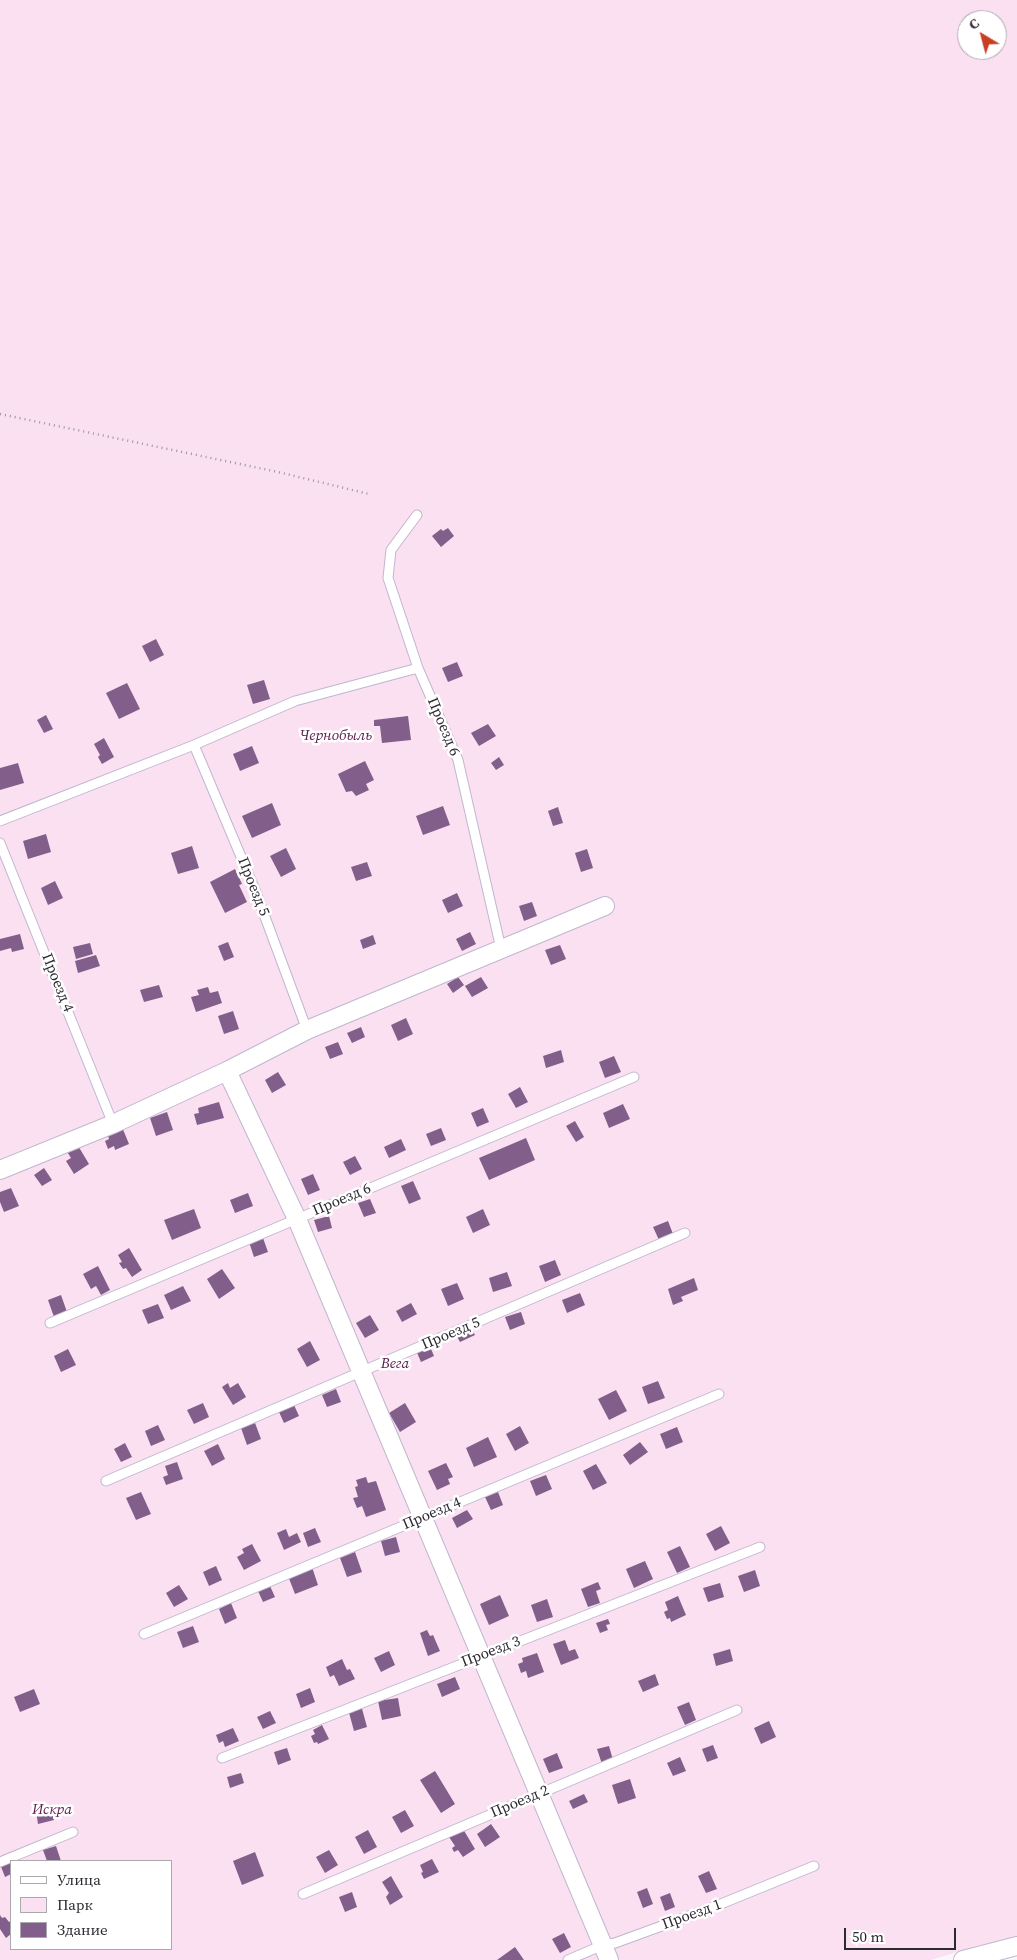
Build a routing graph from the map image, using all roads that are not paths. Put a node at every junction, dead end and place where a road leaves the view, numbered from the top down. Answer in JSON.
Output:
{"nodes":[{"id":1,"x":417,"y":515,"type":"dead end"},
{"id":2,"x":418,"y":668,"type":"junction"},
{"id":3,"x":194,"y":745,"type":"junction"},
{"id":4,"x":0,"y":821,"type":"edge"},
{"id":5,"x":0,"y":843,"type":"edge"},
{"id":6,"x":605,"y":906,"type":"dead end"},
{"id":7,"x":501,"y":949,"type":"junction"},
{"id":8,"x":306,"y":1030,"type":"junction"},
{"id":9,"x":227,"y":1071,"type":"junction"},
{"id":10,"x":634,"y":1077,"type":"dead end"},
{"id":11,"x":113,"y":1124,"type":"junction"},
{"id":12,"x":0,"y":1170,"type":"edge"},
{"id":13,"x":297,"y":1219,"type":"junction"},
{"id":14,"x":685,"y":1233,"type":"dead end"},
{"id":15,"x":50,"y":1324,"type":"dead end"},
{"id":16,"x":361,"y":1372,"type":"junction"},
{"id":17,"x":719,"y":1394,"type":"dead end"},
{"id":18,"x":106,"y":1481,"type":"dead end"},
{"id":19,"x":423,"y":1518,"type":"junction"},
{"id":20,"x":760,"y":1546,"type":"dead end"},
{"id":21,"x":144,"y":1634,"type":"dead end"},
{"id":22,"x":481,"y":1656,"type":"junction"},
{"id":23,"x":738,"y":1710,"type":"dead end"},
{"id":24,"x":222,"y":1758,"type":"dead end"},
{"id":25,"x":539,"y":1794,"type":"junction"},
{"id":26,"x":73,"y":1832,"type":"dead end"},
{"id":27,"x":0,"y":1862,"type":"edge"},
{"id":28,"x":814,"y":1866,"type":"dead end"},
{"id":29,"x":303,"y":1894,"type":"dead end"},
{"id":30,"x":1017,"y":1946,"type":"edge"},
{"id":31,"x":606,"y":1952,"type":"edge"},
{"id":32,"x":568,"y":1960,"type":"edge"},
{"id":33,"x":963,"y":1960,"type":"edge"}],
"edges":[{"from":1,"to":2,"type":"lane","name":"Проезд 6"},
{"from":2,"to":3,"type":"lane"},
{"from":2,"to":7,"type":"lane","name":"Проезд 6"},
{"from":3,"to":4,"type":"lane"},
{"from":3,"to":8,"type":"lane","name":"Проезд 5"},
{"from":5,"to":11,"type":"lane","name":"Проезд 4"},
{"from":6,"to":7,"type":"street"},
{"from":7,"to":8,"type":"street"},
{"from":8,"to":9,"type":"street"},
{"from":9,"to":11,"type":"street"},
{"from":9,"to":13,"type":"street"},
{"from":10,"to":13,"type":"lane","name":"Проезд 6"},
{"from":11,"to":12,"type":"street"},
{"from":13,"to":15,"type":"lane","name":"Проезд 6"},
{"from":13,"to":16,"type":"street"},
{"from":14,"to":16,"type":"lane","name":"Проезд 5"},
{"from":16,"to":18,"type":"lane","name":"Проезд 5"},
{"from":16,"to":19,"type":"street"},
{"from":17,"to":19,"type":"lane","name":"Проезд 4"},
{"from":19,"to":21,"type":"lane","name":"Проезд 4"},
{"from":19,"to":22,"type":"street"},
{"from":20,"to":22,"type":"lane","name":"Проезд 3"},
{"from":22,"to":24,"type":"lane","name":"Проезд 3"},
{"from":22,"to":25,"type":"street"},
{"from":23,"to":25,"type":"lane","name":"Проезд 2"},
{"from":25,"to":29,"type":"lane","name":"Проезд 2"},
{"from":25,"to":31,"type":"street"},
{"from":26,"to":27,"type":"lane"},
{"from":28,"to":31,"type":"lane","name":"Проезд 1"},
{"from":30,"to":33,"type":"street"},
{"from":31,"to":32,"type":"lane","name":"Проезд 1"}]}
